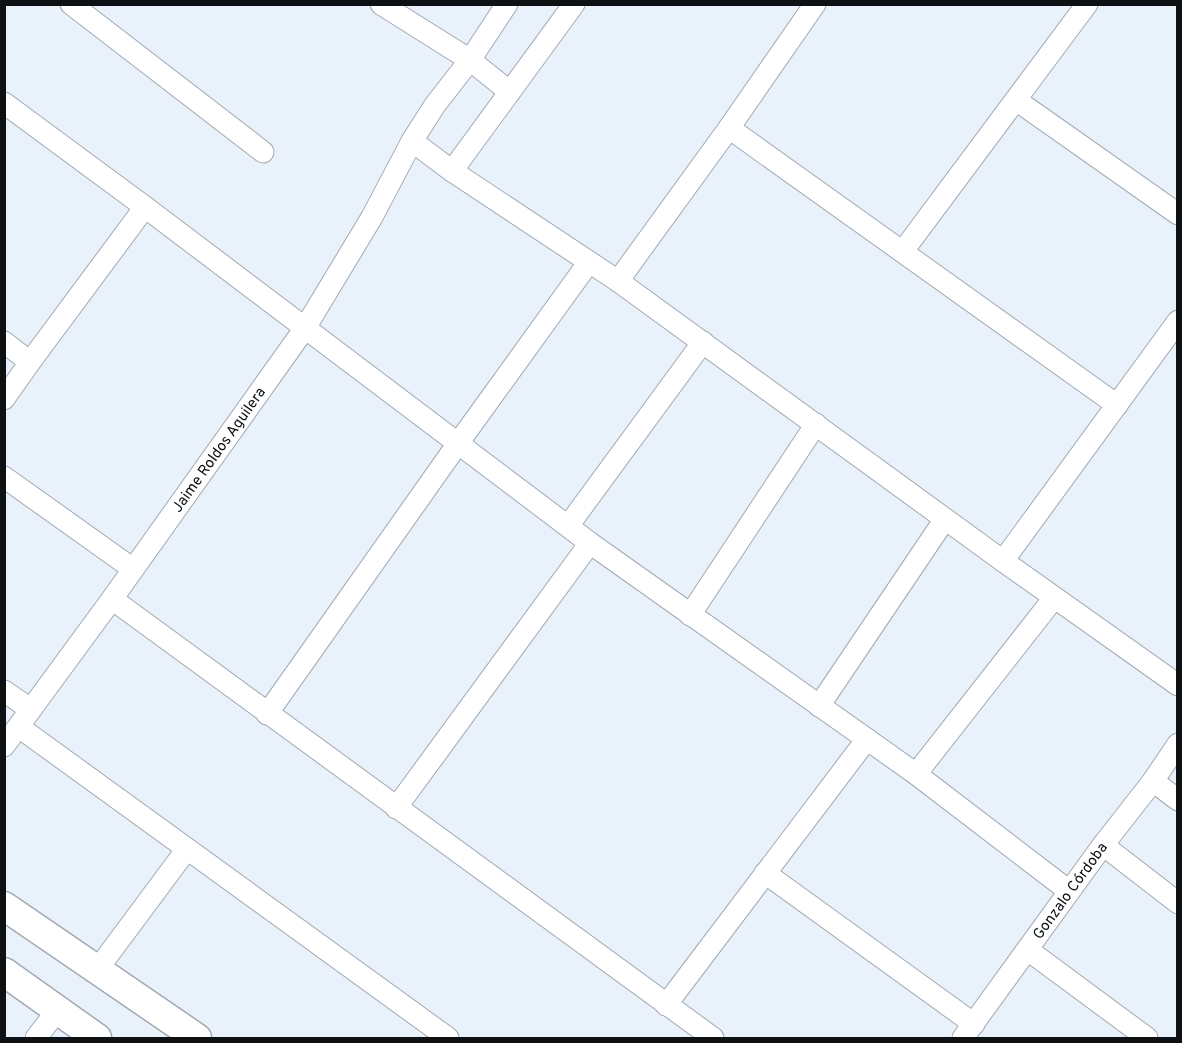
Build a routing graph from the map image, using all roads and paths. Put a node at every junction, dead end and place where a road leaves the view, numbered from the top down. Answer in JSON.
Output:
{"nodes":[{"id":1,"x":71,"y":4,"type":"edge"},
{"id":2,"x":381,"y":4,"type":"edge"},
{"id":3,"x":507,"y":4,"type":"edge"},
{"id":4,"x":574,"y":4,"type":"edge"},
{"id":5,"x":815,"y":4,"type":"edge"},
{"id":6,"x":1087,"y":4,"type":"edge"},
{"id":7,"x":470,"y":60,"type":"junction"},
{"id":8,"x":510,"y":92,"type":"junction"},
{"id":9,"x":1016,"y":100,"type":"junction"},
{"id":10,"x":4,"y":103,"type":"edge"},
{"id":11,"x":729,"y":128,"type":"junction"},
{"id":12,"x":412,"y":141,"type":"junction"},
{"id":13,"x":263,"y":152,"type":"dead end"},
{"id":14,"x":452,"y":171,"type":"junction"},
{"id":15,"x":145,"y":207,"type":"junction"},
{"id":16,"x":1178,"y":214,"type":"edge"},
{"id":17,"x":903,"y":251,"type":"junction"},
{"id":18,"x":589,"y":262,"type":"junction"},
{"id":19,"x":618,"y":281,"type":"junction"},
{"id":20,"x":1178,"y":321,"type":"edge"},
{"id":21,"x":305,"y":328,"type":"junction"},
{"id":22,"x":4,"y":342,"type":"edge"},
{"id":23,"x":703,"y":342,"type":"junction"},
{"id":24,"x":30,"y":362,"type":"junction"},
{"id":25,"x":4,"y":399,"type":"edge"},
{"id":26,"x":1117,"y":405,"type":"junction"},
{"id":27,"x":816,"y":424,"type":"junction"},
{"id":28,"x":459,"y":442,"type":"junction"},
{"id":29,"x":4,"y":477,"type":"edge"},
{"id":30,"x":945,"y":519,"type":"junction"},
{"id":31,"x":568,"y":526,"type":"junction"},
{"id":32,"x":590,"y":543,"type":"junction"},
{"id":33,"x":1004,"y":561,"type":"junction"},
{"id":34,"x":133,"y":569,"type":"junction"},
{"id":35,"x":1054,"y":598,"type":"junction"},
{"id":36,"x":112,"y":599,"type":"junction"},
{"id":37,"x":690,"y":615,"type":"junction"},
{"id":38,"x":1178,"y":685,"type":"edge"},
{"id":39,"x":4,"y":691,"type":"edge"},
{"id":40,"x":819,"y":706,"type":"junction"},
{"id":41,"x":30,"y":710,"type":"junction"},
{"id":42,"x":267,"y":714,"type":"junction"},
{"id":43,"x":19,"y":727,"type":"junction"},
{"id":44,"x":867,"y":739,"type":"junction"},
{"id":45,"x":1178,"y":744,"type":"edge"},
{"id":46,"x":4,"y":746,"type":"edge"},
{"id":47,"x":916,"y":774,"type":"junction"},
{"id":48,"x":1153,"y":781,"type":"junction"},
{"id":49,"x":1178,"y":800,"type":"edge"},
{"id":50,"x":396,"y":808,"type":"junction"},
{"id":51,"x":1103,"y":844,"type":"junction"},
{"id":52,"x":187,"y":849,"type":"junction"},
{"id":53,"x":765,"y":873,"type":"junction"},
{"id":54,"x":1069,"y":891,"type":"junction"},
{"id":55,"x":1178,"y":903,"type":"edge"},
{"id":56,"x":4,"y":906,"type":"edge"},
{"id":57,"x":1028,"y":950,"type":"junction"},
{"id":58,"x":97,"y":970,"type":"junction"},
{"id":59,"x":4,"y":972,"type":"edge"},
{"id":60,"x":666,"y":1005,"type":"junction"},
{"id":61,"x":57,"y":1011,"type":"junction"},
{"id":62,"x":968,"y":1031,"type":"edge"},
{"id":63,"x":36,"y":1038,"type":"edge"},
{"id":64,"x":97,"y":1038,"type":"edge"},
{"id":65,"x":197,"y":1038,"type":"edge"},
{"id":66,"x":448,"y":1038,"type":"edge"},
{"id":67,"x":713,"y":1038,"type":"edge"},
{"id":68,"x":1147,"y":1038,"type":"edge"}],
"edges":[{"from":1,"to":13,"type":"street"},
{"from":2,"to":7,"type":"street"},
{"from":3,"to":7,"type":"street","name":"Jaime Roldos Aguilera"},
{"from":4,"to":8,"type":"street"},
{"from":5,"to":11,"type":"street"},
{"from":6,"to":9,"type":"street"},
{"from":7,"to":8,"type":"street"},
{"from":7,"to":12,"type":"street","name":"Jaime Roldos Aguilera"},
{"from":8,"to":14,"type":"street"},
{"from":9,"to":16,"type":"street"},
{"from":9,"to":17,"type":"street"},
{"from":10,"to":15,"type":"street"},
{"from":11,"to":17,"type":"street"},
{"from":11,"to":19,"type":"street"},
{"from":12,"to":14,"type":"street"},
{"from":12,"to":21,"type":"street","name":"Jaime Roldos Aguilera"},
{"from":14,"to":18,"type":"street"},
{"from":15,"to":21,"type":"street"},
{"from":15,"to":24,"type":"street"},
{"from":17,"to":26,"type":"street"},
{"from":18,"to":19,"type":"street"},
{"from":18,"to":28,"type":"street"},
{"from":19,"to":23,"type":"street"},
{"from":20,"to":26,"type":"street"},
{"from":21,"to":28,"type":"street"},
{"from":21,"to":34,"type":"street","name":"Jaime Roldos Aguilera"},
{"from":22,"to":24,"type":"street"},
{"from":23,"to":27,"type":"street"},
{"from":23,"to":31,"type":"street"},
{"from":24,"to":25,"type":"street"},
{"from":26,"to":33,"type":"street"},
{"from":27,"to":30,"type":"street"},
{"from":27,"to":37,"type":"street"},
{"from":28,"to":31,"type":"street"},
{"from":28,"to":42,"type":"street"},
{"from":29,"to":34,"type":"street"},
{"from":30,"to":33,"type":"street"},
{"from":30,"to":40,"type":"street"},
{"from":31,"to":32,"type":"street"},
{"from":32,"to":37,"type":"street"},
{"from":32,"to":50,"type":"street"},
{"from":33,"to":35,"type":"street"},
{"from":34,"to":36,"type":"street","name":"Jaime Roldos Aguilera"},
{"from":35,"to":38,"type":"street"},
{"from":35,"to":47,"type":"street"},
{"from":36,"to":41,"type":"street","name":"Jaime Roldos Aguilera"},
{"from":36,"to":42,"type":"street"},
{"from":37,"to":40,"type":"street"},
{"from":39,"to":41,"type":"street"},
{"from":40,"to":44,"type":"street"},
{"from":41,"to":43,"type":"street","name":"Jaime Roldos Aguilera"},
{"from":42,"to":50,"type":"street"},
{"from":43,"to":46,"type":"street","name":"Jaime Roldos Aguilera"},
{"from":43,"to":52,"type":"street"},
{"from":44,"to":47,"type":"street"},
{"from":44,"to":53,"type":"street"},
{"from":45,"to":48,"type":"street","name":"Gonzalo Córdoba"},
{"from":47,"to":54,"type":"street"},
{"from":48,"to":49,"type":"street"},
{"from":48,"to":51,"type":"street","name":"Gonzalo Córdoba"},
{"from":50,"to":60,"type":"street"},
{"from":51,"to":54,"type":"street","name":"Gonzalo Córdoba"},
{"from":51,"to":55,"type":"street"},
{"from":52,"to":58,"type":"street"},
{"from":52,"to":66,"type":"street"},
{"from":53,"to":60,"type":"street"},
{"from":53,"to":62,"type":"street"},
{"from":54,"to":57,"type":"street","name":"Gonzalo Córdoba"},
{"from":56,"to":58,"type":"street"},
{"from":57,"to":62,"type":"street","name":"Gonzalo Córdoba"},
{"from":57,"to":68,"type":"street"},
{"from":58,"to":65,"type":"street"},
{"from":59,"to":61,"type":"street"},
{"from":60,"to":67,"type":"street"},
{"from":61,"to":63,"type":"street"},
{"from":61,"to":64,"type":"street"}]}
